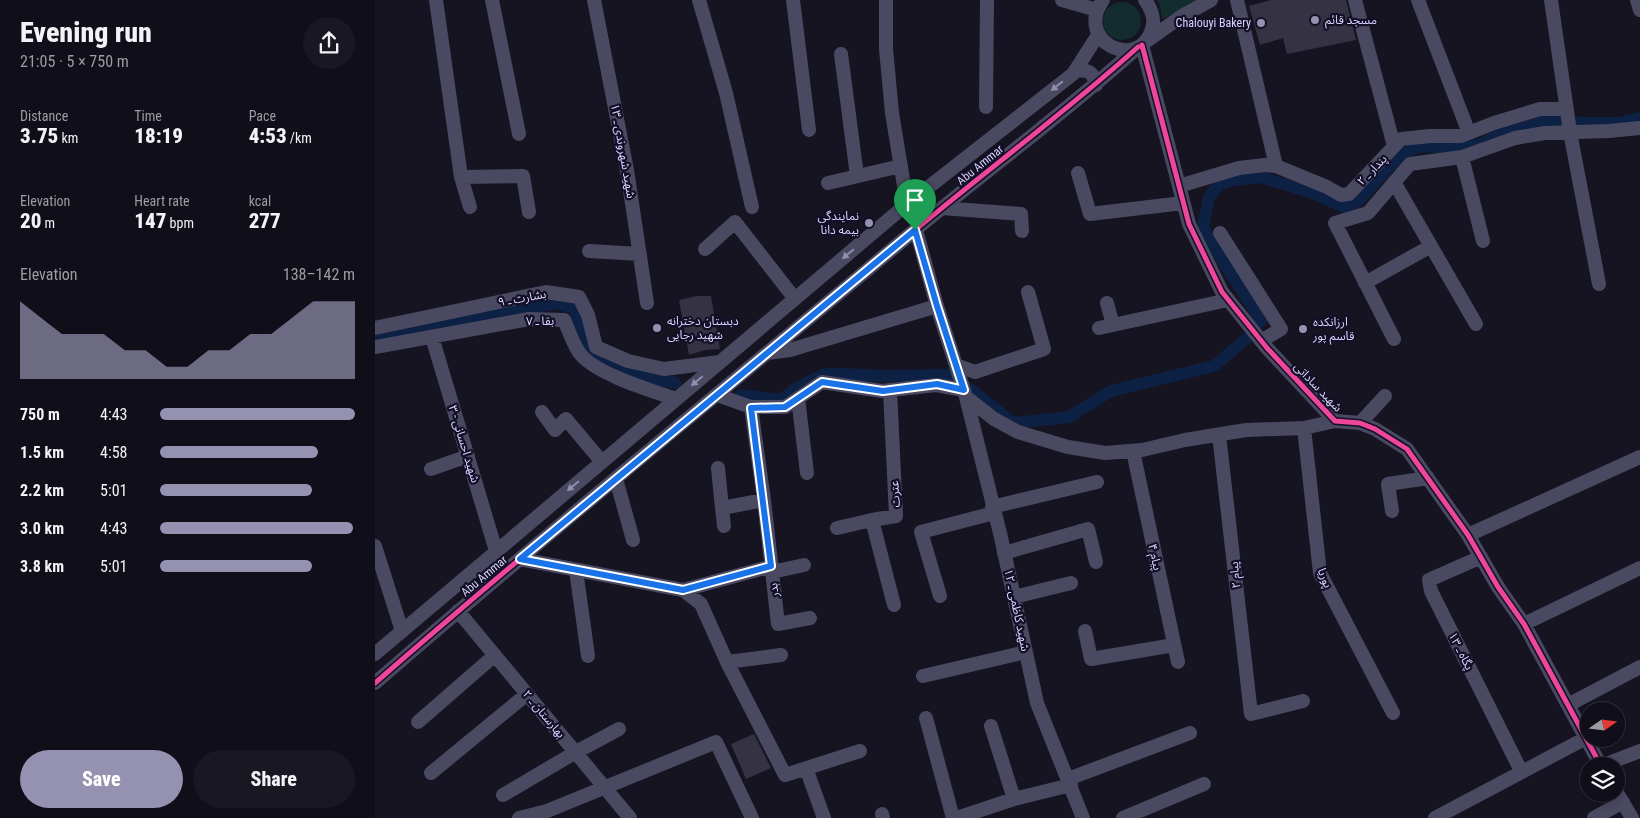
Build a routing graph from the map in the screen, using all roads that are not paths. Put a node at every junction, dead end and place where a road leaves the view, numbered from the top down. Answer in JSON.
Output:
{"nodes":[{"id":1,"x":436,"y":0,"type":"edge"},
{"id":2,"x":492,"y":0,"type":"edge"},
{"id":3,"x":594,"y":0,"type":"edge"},
{"id":4,"x":699,"y":0,"type":"edge"},
{"id":5,"x":793,"y":0,"type":"edge"},
{"id":6,"x":886,"y":0,"type":"edge"},
{"id":7,"x":987,"y":0,"type":"edge"},
{"id":8,"x":1062,"y":0,"type":"edge"},
{"id":9,"x":1145,"y":0,"type":"edge"},
{"id":10,"x":1211,"y":0,"type":"edge"},
{"id":11,"x":1237,"y":0,"type":"edge"},
{"id":12,"x":1355,"y":0,"type":"edge"},
{"id":13,"x":1417,"y":0,"type":"edge"},
{"id":14,"x":1551,"y":0,"type":"edge"},
{"id":15,"x":1637,"y":0,"type":"edge"},
{"id":16,"x":1098,"y":4,"type":"edge"},
{"id":17,"x":1640,"y":10,"type":"edge"},
{"id":18,"x":1098,"y":35,"type":"junction"},
{"id":19,"x":1142,"y":45,"type":"junction"},
{"id":20,"x":841,"y":54,"type":"dead end"},
{"id":21,"x":1076,"y":71,"type":"junction"},
{"id":22,"x":1096,"y":85,"type":"junction"},
{"id":23,"x":986,"y":107,"type":"dead end"},
{"id":24,"x":1567,"y":109,"type":"junction"},
{"id":25,"x":1640,"y":128,"type":"edge"},
{"id":26,"x":809,"y":130,"type":"dead end"},
{"id":27,"x":1571,"y":132,"type":"junction"},
{"id":28,"x":1469,"y":133,"type":"junction"},
{"id":29,"x":519,"y":134,"type":"dead end"},
{"id":30,"x":1394,"y":146,"type":"junction"},
{"id":31,"x":1462,"y":157,"type":"junction"},
{"id":32,"x":901,"y":166,"type":"junction"},
{"id":33,"x":1276,"y":166,"type":"junction"},
{"id":34,"x":1078,"y":173,"type":"dead end"},
{"id":35,"x":857,"y":176,"type":"junction"},
{"id":36,"x":461,"y":177,"type":"junction"},
{"id":37,"x":1394,"y":182,"type":"junction"},
{"id":38,"x":828,"y":183,"type":"dead end"},
{"id":39,"x":1179,"y":186,"type":"junction"},
{"id":40,"x":1183,"y":203,"type":"junction"},
{"id":41,"x":907,"y":204,"type":"junction"},
{"id":42,"x":470,"y":207,"type":"dead end"},
{"id":43,"x":752,"y":207,"type":"dead end"},
{"id":44,"x":942,"y":208,"type":"junction"},
{"id":45,"x":529,"y":212,"type":"dead end"},
{"id":46,"x":915,"y":230,"type":"junction"},
{"id":47,"x":1022,"y":231,"type":"dead end"},
{"id":48,"x":1220,"y":233,"type":"dead end"},
{"id":49,"x":1483,"y":241,"type":"dead end"},
{"id":50,"x":1431,"y":246,"type":"junction"},
{"id":51,"x":589,"y":250,"type":"dead end"},
{"id":52,"x":705,"y":250,"type":"dead end"},
{"id":53,"x":640,"y":254,"type":"junction"},
{"id":54,"x":1365,"y":283,"type":"junction"},
{"id":55,"x":1599,"y":284,"type":"dead end"},
{"id":56,"x":1028,"y":292,"type":"dead end"},
{"id":57,"x":795,"y":298,"type":"junction"},
{"id":58,"x":1228,"y":300,"type":"junction"},
{"id":59,"x":647,"y":303,"type":"dead end"},
{"id":60,"x":1107,"y":303,"type":"dead end"},
{"id":61,"x":937,"y":306,"type":"junction"},
{"id":62,"x":1476,"y":324,"type":"dead end"},
{"id":63,"x":1113,"y":325,"type":"junction"},
{"id":64,"x":375,"y":328,"type":"edge"},
{"id":65,"x":1099,"y":328,"type":"dead end"},
{"id":66,"x":431,"y":337,"type":"junction"},
{"id":67,"x":1394,"y":339,"type":"dead end"},
{"id":68,"x":1261,"y":341,"type":"junction"},
{"id":69,"x":375,"y":347,"type":"edge"},
{"id":70,"x":767,"y":353,"type":"junction"},
{"id":71,"x":721,"y":361,"type":"junction"},
{"id":72,"x":957,"y":369,"type":"junction"},
{"id":73,"x":890,"y":390,"type":"junction"},
{"id":74,"x":965,"y":393,"type":"junction"},
{"id":75,"x":717,"y":395,"type":"junction"},
{"id":76,"x":1385,"y":396,"type":"dead end"},
{"id":77,"x":798,"y":398,"type":"junction"},
{"id":78,"x":676,"y":399,"type":"junction"},
{"id":79,"x":751,"y":408,"type":"junction"},
{"id":80,"x":542,"y":412,"type":"dead end"},
{"id":81,"x":1335,"y":421,"type":"junction"},
{"id":82,"x":1360,"y":423,"type":"junction"},
{"id":83,"x":1304,"y":428,"type":"junction"},
{"id":84,"x":1219,"y":435,"type":"junction"},
{"id":85,"x":1133,"y":451,"type":"junction"},
{"id":86,"x":468,"y":456,"type":"junction"},
{"id":87,"x":1640,"y":457,"type":"edge"},
{"id":88,"x":602,"y":462,"type":"junction"},
{"id":89,"x":431,"y":468,"type":"dead end"},
{"id":90,"x":718,"y":468,"type":"dead end"},
{"id":91,"x":807,"y":474,"type":"dead end"},
{"id":92,"x":1428,"y":478,"type":"junction"},
{"id":93,"x":616,"y":479,"type":"junction"},
{"id":94,"x":1097,"y":482,"type":"dead end"},
{"id":95,"x":764,"y":500,"type":"junction"},
{"id":96,"x":722,"y":508,"type":"junction"},
{"id":97,"x":993,"y":510,"type":"junction"},
{"id":98,"x":1392,"y":511,"type":"dead end"},
{"id":99,"x":872,"y":520,"type":"junction"},
{"id":100,"x":724,"y":526,"type":"dead end"},
{"id":101,"x":837,"y":528,"type":"dead end"},
{"id":102,"x":1468,"y":535,"type":"junction"},
{"id":103,"x":633,"y":540,"type":"dead end"},
{"id":104,"x":375,"y":546,"type":"edge"},
{"id":105,"x":497,"y":551,"type":"junction"},
{"id":106,"x":1004,"y":553,"type":"junction"},
{"id":107,"x":1481,"y":557,"type":"junction"},
{"id":108,"x":520,"y":559,"type":"junction"},
{"id":109,"x":377,"y":562,"type":"edge"},
{"id":110,"x":1096,"y":562,"type":"dead end"},
{"id":111,"x":804,"y":564,"type":"dead end"},
{"id":112,"x":1640,"y":568,"type":"edge"},
{"id":113,"x":772,"y":569,"type":"junction"},
{"id":114,"x":576,"y":570,"type":"junction"},
{"id":115,"x":1071,"y":583,"type":"dead end"},
{"id":116,"x":683,"y":590,"type":"junction"},
{"id":117,"x":940,"y":596,"type":"dead end"},
{"id":118,"x":1014,"y":598,"type":"junction"},
{"id":119,"x":894,"y":605,"type":"dead end"},
{"id":120,"x":458,"y":611,"type":"junction"},
{"id":121,"x":810,"y":618,"type":"dead end"},
{"id":122,"x":1524,"y":624,"type":"junction"},
{"id":123,"x":401,"y":631,"type":"junction"},
{"id":124,"x":1085,"y":631,"type":"dead end"},
{"id":125,"x":1174,"y":645,"type":"junction"},
{"id":126,"x":1026,"y":652,"type":"junction"},
{"id":127,"x":375,"y":654,"type":"edge"},
{"id":128,"x":495,"y":655,"type":"junction"},
{"id":129,"x":781,"y":655,"type":"dead end"},
{"id":130,"x":588,"y":656,"type":"dead end"},
{"id":131,"x":727,"y":662,"type":"junction"},
{"id":132,"x":1178,"y":662,"type":"dead end"},
{"id":133,"x":1640,"y":667,"type":"edge"},
{"id":134,"x":923,"y":676,"type":"dead end"},
{"id":135,"x":375,"y":683,"type":"edge"},
{"id":136,"x":527,"y":694,"type":"junction"},
{"id":137,"x":1303,"y":701,"type":"dead end"},
{"id":138,"x":1568,"y":705,"type":"junction"},
{"id":139,"x":1393,"y":713,"type":"dead end"},
{"id":140,"x":926,"y":718,"type":"dead end"},
{"id":141,"x":418,"y":722,"type":"dead end"},
{"id":142,"x":991,"y":726,"type":"dead end"},
{"id":143,"x":1580,"y":727,"type":"edge"},
{"id":144,"x":619,"y":729,"type":"dead end"},
{"id":145,"x":1190,"y":733,"type":"dead end"},
{"id":146,"x":1580,"y":741,"type":"edge"},
{"id":147,"x":860,"y":751,"type":"dead end"},
{"id":148,"x":576,"y":752,"type":"junction"},
{"id":149,"x":1640,"y":752,"type":"edge"},
{"id":150,"x":1625,"y":757,"type":"edge"},
{"id":151,"x":806,"y":768,"type":"junction"},
{"id":152,"x":1521,"y":771,"type":"junction"},
{"id":153,"x":431,"y":773,"type":"dead end"},
{"id":154,"x":1069,"y":782,"type":"junction"},
{"id":155,"x":1204,"y":784,"type":"dead end"},
{"id":156,"x":605,"y":788,"type":"junction"},
{"id":157,"x":503,"y":795,"type":"dead end"},
{"id":158,"x":1014,"y":799,"type":"junction"},
{"id":159,"x":1613,"y":802,"type":"edge"},
{"id":160,"x":1622,"y":802,"type":"edge"},
{"id":161,"x":1640,"y":815,"type":"edge"},
{"id":162,"x":519,"y":818,"type":"edge"},
{"id":163,"x":630,"y":818,"type":"edge"},
{"id":164,"x":752,"y":818,"type":"edge"},
{"id":165,"x":824,"y":818,"type":"edge"},
{"id":166,"x":955,"y":818,"type":"edge"},
{"id":167,"x":1083,"y":818,"type":"edge"},
{"id":168,"x":1123,"y":818,"type":"edge"},
{"id":169,"x":1435,"y":818,"type":"edge"},
{"id":170,"x":1594,"y":818,"type":"edge"},
{"id":171,"x":1632,"y":818,"type":"edge"}],
"edges":[{"from":1,"to":36,"type":"street"},
{"from":2,"to":29,"type":"street"},
{"from":3,"to":53,"type":"street","name":"شهید شهروندی ـ ۱۳"},
{"from":4,"to":43,"type":"street"},
{"from":5,"to":26,"type":"street"},
{"from":6,"to":32,"type":"street"},
{"from":7,"to":23,"type":"street"},
{"from":8,"to":16,"type":"street"},
{"from":9,"to":19,"type":"street"},
{"from":10,"to":19,"type":"street","name":"Abu Ammar"},
{"from":11,"to":33,"type":"street"},
{"from":12,"to":30,"type":"street"},
{"from":13,"to":28,"type":"street"},
{"from":14,"to":24,"type":"street"},
{"from":15,"to":17,"type":"street"},
{"from":16,"to":18,"type":"street"},
{"from":18,"to":19,"type":"street"},
{"from":18,"to":21,"type":"street","name":"Abu Ammar"},
{"from":19,"to":22,"type":"street","name":"Abu Ammar"},
{"from":19,"to":39,"type":"street","name":"شهید ساداتی"},
{"from":20,"to":35,"type":"street"},
{"from":21,"to":22,"type":"street"},
{"from":21,"to":41,"type":"street","name":"Abu Ammar","one_way":true},
{"from":22,"to":44,"type":"street","name":"Abu Ammar"},
{"from":24,"to":27,"type":"street"},
{"from":24,"to":28,"type":"street","name":"پندار ـ ۲"},
{"from":25,"to":27,"type":"street"},
{"from":27,"to":31,"type":"street"},
{"from":27,"to":55,"type":"street"},
{"from":28,"to":30,"type":"street","name":"پندار ـ ۲"},
{"from":30,"to":33,"type":"street","name":"پندار ـ ۲"},
{"from":31,"to":37,"type":"street"},
{"from":31,"to":49,"type":"street"},
{"from":32,"to":35,"type":"street"},
{"from":32,"to":41,"type":"street"},
{"from":33,"to":39,"type":"street","name":"پندار ـ ۲"},
{"from":34,"to":40,"type":"street"},
{"from":35,"to":38,"type":"street"},
{"from":36,"to":42,"type":"street"},
{"from":36,"to":45,"type":"street"},
{"from":37,"to":50,"type":"street"},
{"from":37,"to":54,"type":"street"},
{"from":39,"to":40,"type":"street","name":"شهید ساداتی"},
{"from":40,"to":58,"type":"street","name":"شهید ساداتی"},
{"from":41,"to":57,"type":"street","name":"Abu Ammar","one_way":true},
{"from":44,"to":46,"type":"street","name":"Abu Ammar"},
{"from":44,"to":47,"type":"street"},
{"from":46,"to":61,"type":"street","name":"شهید کاظمی ـ ۱۲"},
{"from":46,"to":70,"type":"street","name":"Abu Ammar"},
{"from":48,"to":68,"type":"street"},
{"from":50,"to":54,"type":"street"},
{"from":50,"to":62,"type":"street"},
{"from":51,"to":53,"type":"street"},
{"from":52,"to":57,"type":"street"},
{"from":53,"to":59,"type":"street","name":"شهید شهروندی ـ ۱۳"},
{"from":54,"to":67,"type":"street"},
{"from":56,"to":72,"type":"street"},
{"from":57,"to":71,"type":"street","name":"Abu Ammar"},
{"from":58,"to":63,"type":"street"},
{"from":58,"to":68,"type":"street","name":"شهید ساداتی"},
{"from":60,"to":63,"type":"street"},
{"from":61,"to":70,"type":"street"},
{"from":61,"to":72,"type":"street","name":"شهید کاظمی ـ ۱۲"},
{"from":63,"to":65,"type":"street"},
{"from":64,"to":71,"type":"street","name":"بشارت ـ ۹"},
{"from":66,"to":69,"type":"street","name":"بقا ـ ۷"},
{"from":66,"to":78,"type":"street","name":"بقا ـ ۷"},
{"from":66,"to":86,"type":"street","name":"شهید احسانی - ۳"},
{"from":68,"to":81,"type":"street","name":"شهید ساداتی"},
{"from":70,"to":75,"type":"street","name":"Abu Ammar"},
{"from":71,"to":78,"type":"street","name":"Abu Ammar","one_way":true},
{"from":72,"to":74,"type":"street","name":"شهید کاظمی ـ ۱۲"},
{"from":73,"to":74,"type":"street"},
{"from":73,"to":77,"type":"street"},
{"from":73,"to":99,"type":"street","name":"عترت"},
{"from":74,"to":85,"type":"street"},
{"from":74,"to":97,"type":"street","name":"شهید کاظمی ـ ۱۲"},
{"from":75,"to":79,"type":"street"},
{"from":75,"to":93,"type":"street","name":"Abu Ammar"},
{"from":76,"to":82,"type":"street"},
{"from":77,"to":79,"type":"street"},
{"from":77,"to":91,"type":"street"},
{"from":78,"to":88,"type":"street","name":"Abu Ammar"},
{"from":79,"to":95,"type":"street","name":"بدر"},
{"from":80,"to":88,"type":"street"},
{"from":81,"to":82,"type":"street","name":"شهید ساداتی"},
{"from":81,"to":83,"type":"street"},
{"from":82,"to":92,"type":"street","name":"شهید ساداتی"},
{"from":83,"to":84,"type":"street"},
{"from":83,"to":139,"type":"street","name":"پوریا"},
{"from":84,"to":85,"type":"street"},
{"from":84,"to":137,"type":"street","name":"پیام ۲"},
{"from":85,"to":125,"type":"street","name":"پیام ۴"},
{"from":86,"to":89,"type":"street"},
{"from":86,"to":105,"type":"street","name":"شهید احسانی - ۳"},
{"from":87,"to":102,"type":"street"},
{"from":88,"to":105,"type":"street","name":"Abu Ammar","one_way":true},
{"from":90,"to":96,"type":"street"},
{"from":92,"to":98,"type":"street"},
{"from":92,"to":102,"type":"street","name":"شهید ساداتی"},
{"from":93,"to":103,"type":"street"},
{"from":93,"to":108,"type":"street","name":"Abu Ammar"},
{"from":94,"to":97,"type":"street"},
{"from":95,"to":96,"type":"street"},
{"from":95,"to":113,"type":"street","name":"بدر"},
{"from":96,"to":100,"type":"street"},
{"from":97,"to":106,"type":"street","name":"شهید کاظمی ـ ۱۲"},
{"from":97,"to":117,"type":"street"},
{"from":99,"to":101,"type":"street"},
{"from":99,"to":119,"type":"street"},
{"from":102,"to":107,"type":"street","name":"شهید ساداتی"},
{"from":104,"to":109,"type":"street"},
{"from":105,"to":123,"type":"street","name":"Abu Ammar"},
{"from":106,"to":110,"type":"street"},
{"from":106,"to":118,"type":"street","name":"شهید کاظمی ـ ۱۲"},
{"from":107,"to":122,"type":"street","name":"شهید ساداتی"},
{"from":107,"to":152,"type":"street","name":"پگاه ـ ۱۳"},
{"from":108,"to":114,"type":"street"},
{"from":108,"to":120,"type":"street","name":"Abu Ammar"},
{"from":109,"to":123,"type":"street"},
{"from":111,"to":113,"type":"street"},
{"from":112,"to":122,"type":"street"},
{"from":113,"to":116,"type":"street"},
{"from":113,"to":121,"type":"street","name":"بدر"},
{"from":114,"to":116,"type":"street"},
{"from":114,"to":130,"type":"street"},
{"from":115,"to":118,"type":"street"},
{"from":116,"to":131,"type":"street"},
{"from":118,"to":126,"type":"street","name":"شهید کاظمی ـ ۱۲"},
{"from":120,"to":128,"type":"street","name":"بهارستان ـ ۲"},
{"from":120,"to":135,"type":"street","name":"Abu Ammar"},
{"from":122,"to":138,"type":"street","name":"شهید ساداتی"},
{"from":123,"to":127,"type":"street","name":"Abu Ammar"},
{"from":124,"to":125,"type":"street"},
{"from":125,"to":132,"type":"street","name":"پیام ۴"},
{"from":126,"to":134,"type":"street"},
{"from":126,"to":154,"type":"street","name":"شهید کاظمی ـ ۱۲"},
{"from":128,"to":136,"type":"street","name":"بهارستان ـ ۲"},
{"from":128,"to":141,"type":"street"},
{"from":129,"to":131,"type":"street"},
{"from":131,"to":151,"type":"street"},
{"from":133,"to":138,"type":"street"},
{"from":136,"to":148,"type":"street","name":"بهارستان ـ ۲"},
{"from":136,"to":153,"type":"street"},
{"from":138,"to":143,"type":"street","name":"شهید ساداتی"},
{"from":140,"to":166,"type":"street"},
{"from":142,"to":158,"type":"street"},
{"from":144,"to":148,"type":"street"},
{"from":145,"to":154,"type":"street"},
{"from":146,"to":152,"type":"street"},
{"from":147,"to":151,"type":"street"},
{"from":148,"to":156,"type":"street","name":"بهارستان ـ ۲"},
{"from":148,"to":157,"type":"street"},
{"from":149,"to":150,"type":"street"},
{"from":151,"to":165,"type":"street"},
{"from":152,"to":169,"type":"street"},
{"from":154,"to":158,"type":"street"},
{"from":154,"to":167,"type":"street","name":"شهید کاظمی ـ ۱۲"},
{"from":155,"to":168,"type":"street"},
{"from":156,"to":162,"type":"street"},
{"from":156,"to":163,"type":"street","name":"بهارستان ـ ۲"},
{"from":156,"to":164,"type":"street"},
{"from":158,"to":166,"type":"street"},
{"from":159,"to":170,"type":"street"},
{"from":160,"to":171,"type":"street"},
{"from":161,"to":171,"type":"street"}]}
